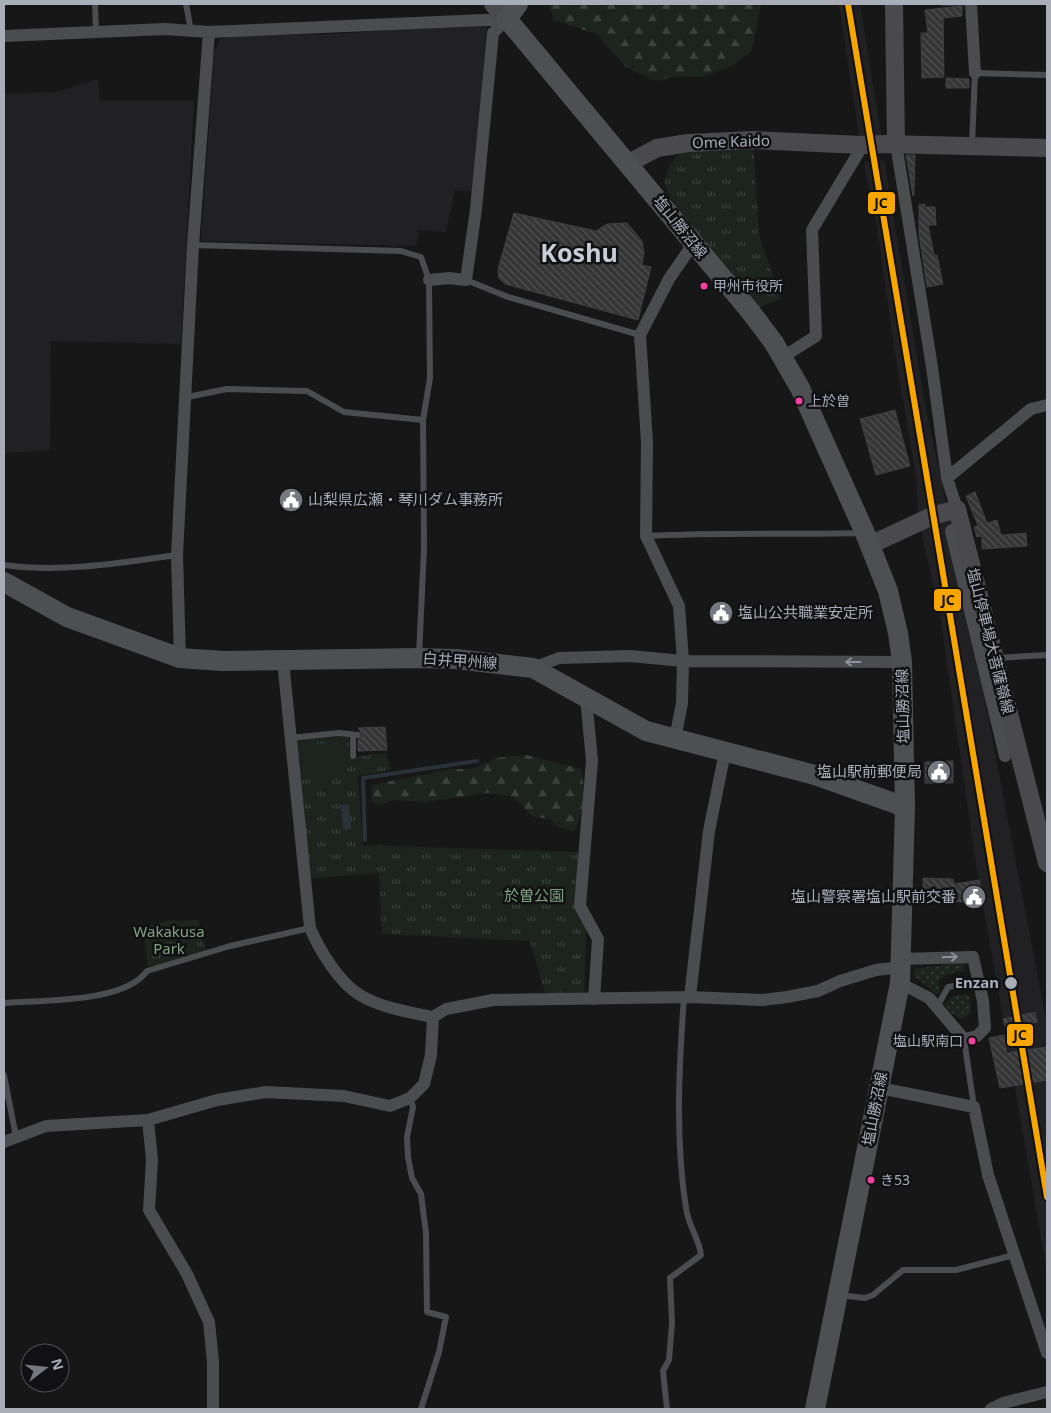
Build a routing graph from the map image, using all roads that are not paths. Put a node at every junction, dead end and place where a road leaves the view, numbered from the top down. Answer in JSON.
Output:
{"nodes":[{"id":1,"x":95,"y":4,"type":"edge"},
{"id":2,"x":186,"y":4,"type":"edge"},
{"id":3,"x":493,"y":4,"type":"edge"},
{"id":4,"x":894,"y":4,"type":"edge"},
{"id":5,"x":971,"y":4,"type":"edge"},
{"id":6,"x":512,"y":11,"type":"edge"},
{"id":7,"x":191,"y":30,"type":"junction"},
{"id":8,"x":96,"y":32,"type":"junction"},
{"id":9,"x":209,"y":32,"type":"junction"},
{"id":10,"x":4,"y":36,"type":"edge"},
{"id":11,"x":975,"y":73,"type":"junction"},
{"id":12,"x":1047,"y":74,"type":"edge"},
{"id":13,"x":896,"y":144,"type":"junction"},
{"id":14,"x":860,"y":145,"type":"junction"},
{"id":15,"x":972,"y":146,"type":"junction"},
{"id":16,"x":1047,"y":148,"type":"edge"},
{"id":17,"x":628,"y":163,"type":"junction"},
{"id":18,"x":693,"y":244,"type":"junction"},
{"id":19,"x":193,"y":245,"type":"junction"},
{"id":20,"x":429,"y":280,"type":"junction"},
{"id":21,"x":466,"y":280,"type":"junction"},
{"id":22,"x":640,"y":335,"type":"junction"},
{"id":23,"x":783,"y":357,"type":"junction"},
{"id":24,"x":187,"y":396,"type":"junction"},
{"id":25,"x":1047,"y":405,"type":"edge"},
{"id":26,"x":424,"y":420,"type":"junction"},
{"id":27,"x":947,"y":478,"type":"junction"},
{"id":28,"x":960,"y":517,"type":"junction"},
{"id":29,"x":646,"y":536,"type":"junction"},
{"id":30,"x":868,"y":539,"type":"junction"},
{"id":31,"x":177,"y":555,"type":"junction"},
{"id":32,"x":4,"y":565,"type":"edge"},
{"id":33,"x":4,"y":582,"type":"edge"},
{"id":34,"x":1047,"y":656,"type":"edge"},
{"id":35,"x":180,"y":658,"type":"junction"},
{"id":36,"x":419,"y":658,"type":"junction"},
{"id":37,"x":994,"y":658,"type":"junction"},
{"id":38,"x":283,"y":661,"type":"junction"},
{"id":39,"x":683,"y":662,"type":"junction"},
{"id":40,"x":902,"y":662,"type":"junction"},
{"id":41,"x":533,"y":668,"type":"junction"},
{"id":42,"x":586,"y":697,"type":"junction"},
{"id":43,"x":290,"y":738,"type":"junction"},
{"id":44,"x":675,"y":738,"type":"junction"},
{"id":45,"x":725,"y":752,"type":"junction"},
{"id":46,"x":353,"y":756,"type":"dead end"},
{"id":47,"x":1005,"y":756,"type":"dead end"},
{"id":48,"x":905,"y":807,"type":"junction"},
{"id":49,"x":1047,"y":863,"type":"edge"},
{"id":50,"x":310,"y":928,"type":"junction"},
{"id":51,"x":901,"y":969,"type":"junction"},
{"id":52,"x":978,"y":982,"type":"junction"},
{"id":53,"x":687,"y":997,"type":"junction"},
{"id":54,"x":594,"y":999,"type":"junction"},
{"id":55,"x":4,"y":1003,"type":"edge"},
{"id":56,"x":936,"y":1007,"type":"junction"},
{"id":57,"x":433,"y":1017,"type":"junction"},
{"id":58,"x":964,"y":1038,"type":"junction"},
{"id":59,"x":4,"y":1075,"type":"edge"},
{"id":60,"x":880,"y":1088,"type":"junction"},
{"id":61,"x":410,"y":1098,"type":"junction"},
{"id":62,"x":974,"y":1107,"type":"junction"},
{"id":63,"x":148,"y":1120,"type":"junction"},
{"id":64,"x":10,"y":1139,"type":"edge"},
{"id":65,"x":1014,"y":1255,"type":"junction"},
{"id":66,"x":838,"y":1295,"type":"junction"},
{"id":67,"x":1047,"y":1353,"type":"edge"},
{"id":68,"x":1047,"y":1392,"type":"edge"},
{"id":69,"x":213,"y":1409,"type":"edge"},
{"id":70,"x":421,"y":1409,"type":"edge"},
{"id":71,"x":667,"y":1409,"type":"edge"},
{"id":72,"x":816,"y":1409,"type":"edge"},
{"id":73,"x":991,"y":1409,"type":"edge"}],
"edges":[{"from":1,"to":8,"type":"lane"},
{"from":2,"to":7,"type":"lane"},
{"from":3,"to":6,"type":"street"},
{"from":4,"to":13,"type":"street"},
{"from":5,"to":11,"type":"street"},
{"from":6,"to":9,"type":"street"},
{"from":6,"to":17,"type":"main road"},
{"from":6,"to":21,"type":"street"},
{"from":7,"to":8,"type":"street"},
{"from":7,"to":9,"type":"street"},
{"from":8,"to":10,"type":"street"},
{"from":9,"to":19,"type":"street"},
{"from":11,"to":12,"type":"lane"},
{"from":11,"to":15,"type":"lane"},
{"from":13,"to":14,"type":"street","name":"Ome Kaido"},
{"from":13,"to":15,"type":"street","name":"Ome Kaido"},
{"from":13,"to":27,"type":"street"},
{"from":14,"to":17,"type":"street","name":"Ome Kaido"},
{"from":14,"to":23,"type":"street"},
{"from":15,"to":16,"type":"street","name":"Ome Kaido"},
{"from":17,"to":18,"type":"main road","name":"塩山勝沼線"},
{"from":18,"to":22,"type":"street"},
{"from":18,"to":23,"type":"main road","name":"塩山勝沼線"},
{"from":19,"to":20,"type":"lane"},
{"from":19,"to":24,"type":"street"},
{"from":20,"to":21,"type":"street"},
{"from":20,"to":26,"type":"lane"},
{"from":21,"to":22,"type":"lane"},
{"from":22,"to":29,"type":"street"},
{"from":23,"to":30,"type":"main road","name":"塩山勝沼線"},
{"from":24,"to":26,"type":"lane"},
{"from":24,"to":31,"type":"street"},
{"from":25,"to":27,"type":"street"},
{"from":26,"to":36,"type":"lane"},
{"from":27,"to":28,"type":"street"},
{"from":28,"to":30,"type":"street"},
{"from":28,"to":37,"type":"street","name":"塩山停車場大菩薩嶺線"},
{"from":28,"to":47,"type":"street"},
{"from":29,"to":30,"type":"lane"},
{"from":29,"to":39,"type":"street"},
{"from":30,"to":40,"type":"main road","name":"塩山勝沼線"},
{"from":31,"to":32,"type":"lane"},
{"from":31,"to":35,"type":"street"},
{"from":33,"to":35,"type":"main road","name":"白井甲州線"},
{"from":34,"to":37,"type":"lane"},
{"from":35,"to":38,"type":"main road","name":"白井甲州線"},
{"from":36,"to":38,"type":"main road","name":"白井甲州線"},
{"from":36,"to":41,"type":"main road","name":"白井甲州線"},
{"from":37,"to":49,"type":"street","name":"塩山停車場大菩薩嶺線"},
{"from":38,"to":43,"type":"street"},
{"from":40,"to":39,"type":"street","one_way":true},
{"from":39,"to":41,"type":"street"},
{"from":39,"to":44,"type":"street"},
{"from":40,"to":48,"type":"main road","name":"塩山勝沼線"},
{"from":41,"to":42,"type":"main road","name":"白井甲州線"},
{"from":42,"to":44,"type":"main road","name":"白井甲州線"},
{"from":42,"to":54,"type":"street"},
{"from":43,"to":46,"type":"lane"},
{"from":43,"to":50,"type":"street"},
{"from":44,"to":45,"type":"main road","name":"白井甲州線"},
{"from":45,"to":48,"type":"main road","name":"白井甲州線"},
{"from":45,"to":53,"type":"street"},
{"from":48,"to":51,"type":"main road","name":"塩山勝沼線"},
{"from":50,"to":55,"type":"lane"},
{"from":50,"to":57,"type":"street"},
{"from":51,"to":52,"type":"street","one_way":true},
{"from":51,"to":53,"type":"street"},
{"from":51,"to":56,"type":"street"},
{"from":51,"to":60,"type":"main road","name":"塩山勝沼線"},
{"from":52,"to":56,"type":"lane"},
{"from":52,"to":58,"type":"street"},
{"from":53,"to":54,"type":"street"},
{"from":53,"to":71,"type":"lane"},
{"from":54,"to":57,"type":"street"},
{"from":56,"to":58,"type":"street"},
{"from":57,"to":61,"type":"street"},
{"from":58,"to":62,"type":"lane"},
{"from":59,"to":64,"type":"lane"},
{"from":60,"to":62,"type":"street"},
{"from":60,"to":66,"type":"main road","name":"塩山勝沼線"},
{"from":61,"to":63,"type":"street"},
{"from":61,"to":70,"type":"lane"},
{"from":62,"to":65,"type":"street"},
{"from":63,"to":64,"type":"street"},
{"from":63,"to":69,"type":"street"},
{"from":65,"to":66,"type":"lane"},
{"from":65,"to":67,"type":"street"},
{"from":66,"to":72,"type":"main road","name":"塩山勝沼線"},
{"from":68,"to":73,"type":"street"}]}
